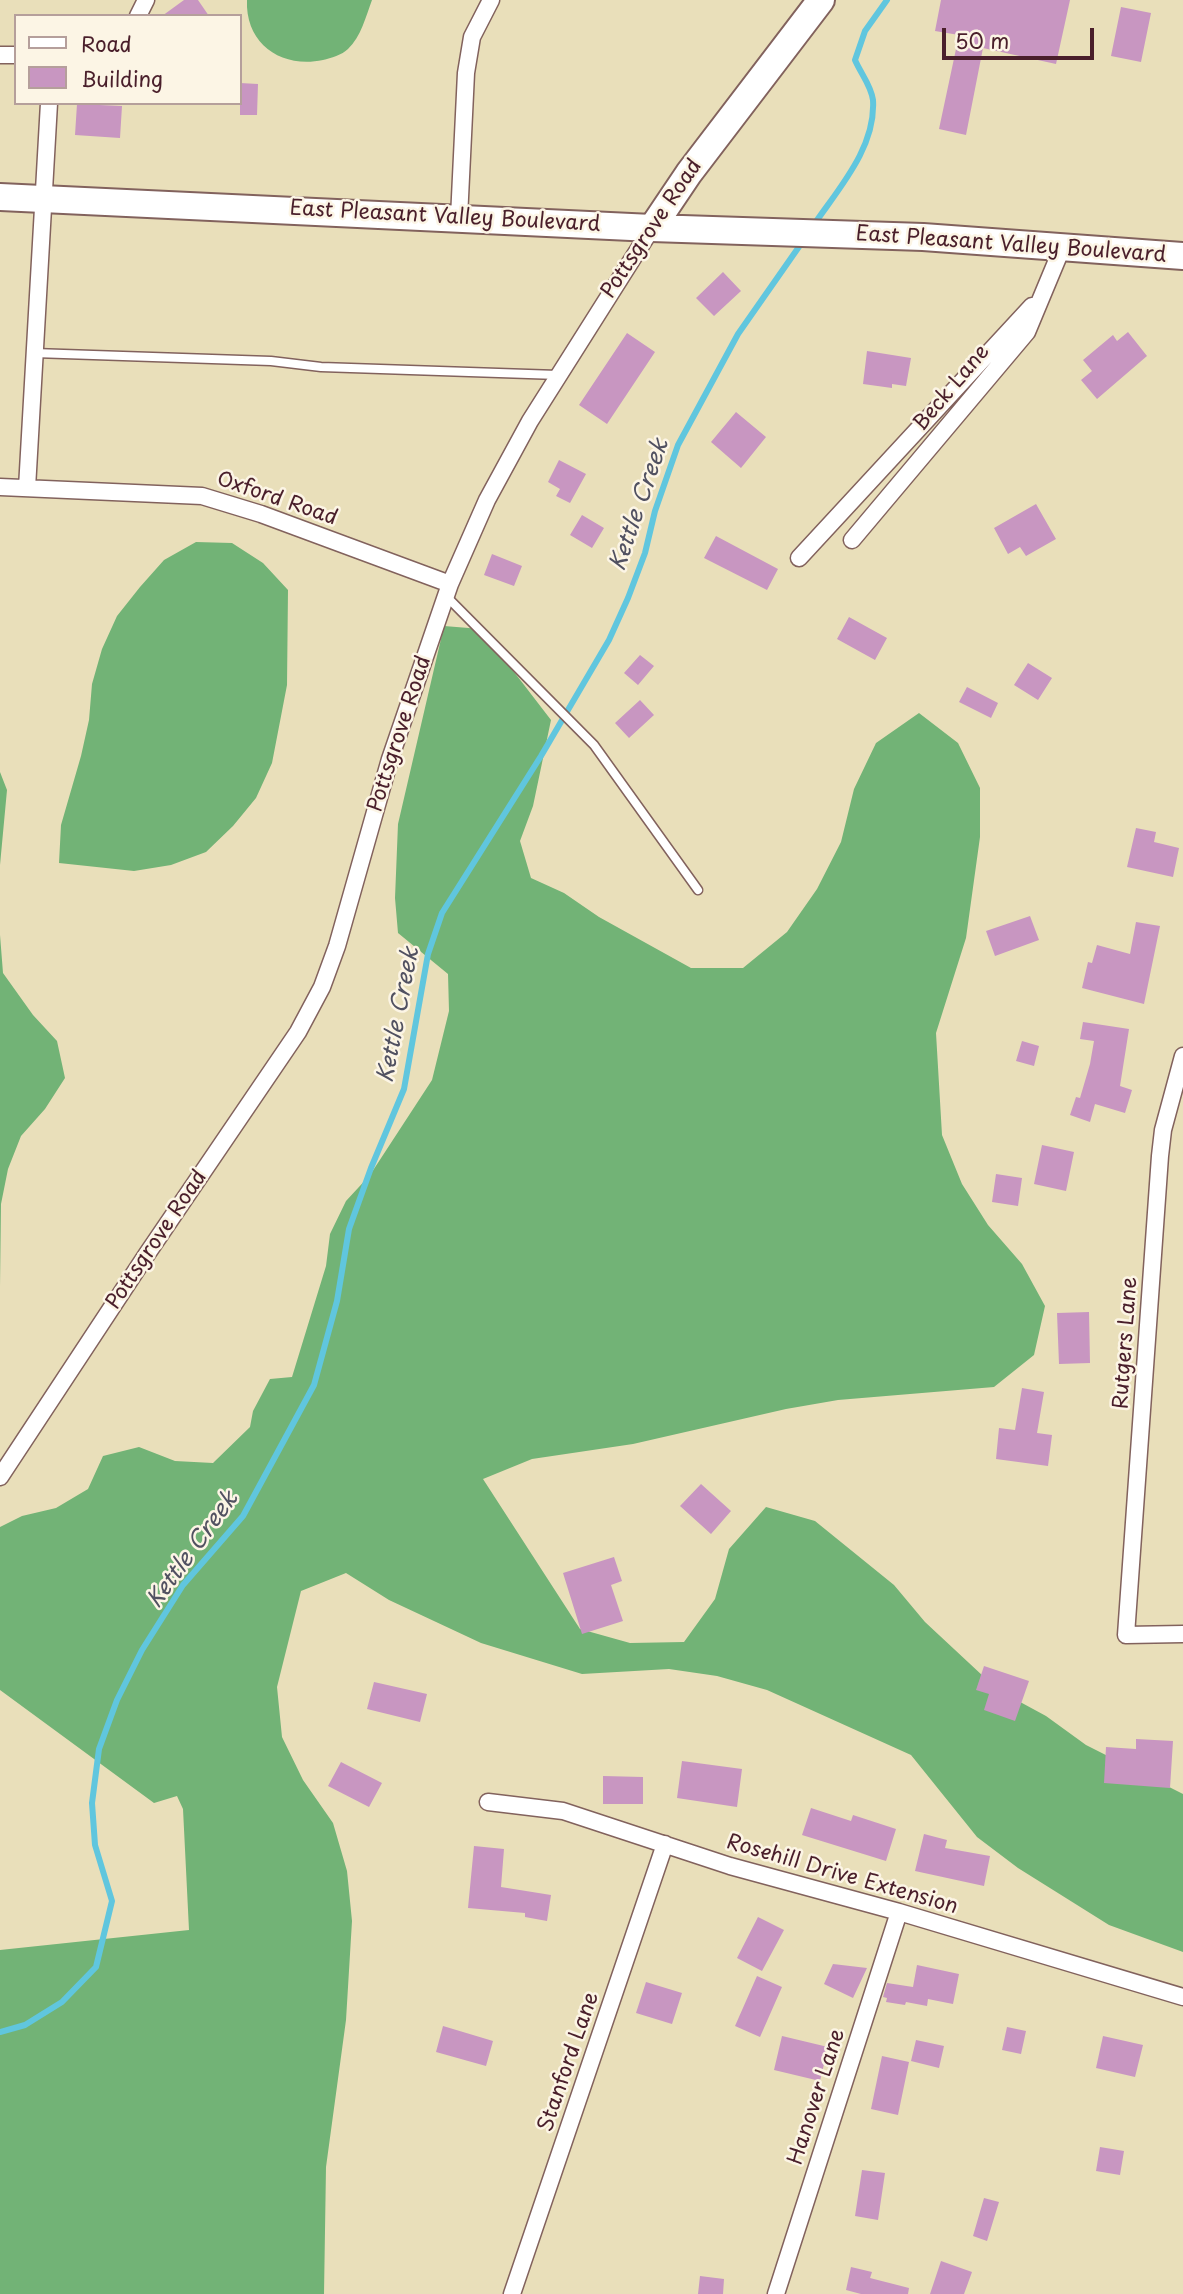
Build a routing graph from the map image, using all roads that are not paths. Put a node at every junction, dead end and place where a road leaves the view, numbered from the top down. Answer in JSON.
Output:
{"nodes":[{"id":1,"x":491,"y":0,"type":"edge"},
{"id":2,"x":821,"y":0,"type":"edge"},
{"id":3,"x":49,"y":105,"type":"edge"},
{"id":4,"x":0,"y":197,"type":"edge"},
{"id":5,"x":43,"y":198,"type":"junction"},
{"id":6,"x":459,"y":218,"type":"junction"},
{"id":7,"x":652,"y":228,"type":"junction"},
{"id":8,"x":1062,"y":248,"type":"junction"},
{"id":9,"x":1183,"y":256,"type":"edge"},
{"id":10,"x":1040,"y":296,"type":"junction"},
{"id":11,"x":34,"y":354,"type":"junction"},
{"id":12,"x":558,"y":375,"type":"junction"},
{"id":13,"x":0,"y":487,"type":"edge"},
{"id":14,"x":27,"y":488,"type":"junction"},
{"id":15,"x":852,"y":540,"type":"dead end"},
{"id":16,"x":799,"y":558,"type":"dead end"},
{"id":17,"x":448,"y":590,"type":"junction"},
{"id":18,"x":698,"y":890,"type":"dead end"},
{"id":19,"x":1183,"y":1056,"type":"edge"},
{"id":20,"x":0,"y":1477,"type":"edge"},
{"id":21,"x":1183,"y":1634,"type":"edge"},
{"id":22,"x":488,"y":1802,"type":"dead end"},
{"id":23,"x":665,"y":1844,"type":"junction"},
{"id":24,"x":899,"y":1912,"type":"junction"},
{"id":25,"x":1183,"y":1997,"type":"edge"},
{"id":26,"x":512,"y":2294,"type":"edge"},
{"id":27,"x":776,"y":2294,"type":"edge"}],
"edges":[{"from":1,"to":6,"type":"street"},
{"from":2,"to":7,"type":"main road","name":"Pottsgrove Road"},
{"from":3,"to":5,"type":"street"},
{"from":4,"to":5,"type":"main road","name":"East Pleasant Valley Boulevard"},
{"from":5,"to":6,"type":"main road","name":"East Pleasant Valley Boulevard"},
{"from":5,"to":11,"type":"street"},
{"from":6,"to":7,"type":"main road","name":"East Pleasant Valley Boulevard"},
{"from":7,"to":8,"type":"main road","name":"East Pleasant Valley Boulevard"},
{"from":7,"to":12,"type":"street","name":"Pottsgrove Road"},
{"from":8,"to":9,"type":"main road","name":"East Pleasant Valley Boulevard"},
{"from":8,"to":10,"type":"street","name":"Beck Lane"},
{"from":10,"to":15,"type":"street","name":"Beck Lane"},
{"from":10,"to":16,"type":"street"},
{"from":11,"to":12,"type":"lane"},
{"from":11,"to":14,"type":"street"},
{"from":12,"to":17,"type":"street","name":"Pottsgrove Road"},
{"from":13,"to":14,"type":"street","name":"Oxford Road"},
{"from":14,"to":17,"type":"street","name":"Oxford Road"},
{"from":17,"to":18,"type":"lane","name":"Oxford Road"},
{"from":17,"to":20,"type":"street","name":"Pottsgrove Road"},
{"from":19,"to":21,"type":"street","name":"Rutgers Lane"},
{"from":22,"to":23,"type":"street","name":"Rosehill Drive Extension"},
{"from":23,"to":24,"type":"street","name":"Rosehill Drive Extension"},
{"from":23,"to":26,"type":"street","name":"Stanford Lane"},
{"from":24,"to":25,"type":"street","name":"Rosehill Drive Extension"},
{"from":24,"to":27,"type":"street","name":"Hanover Lane"}]}
